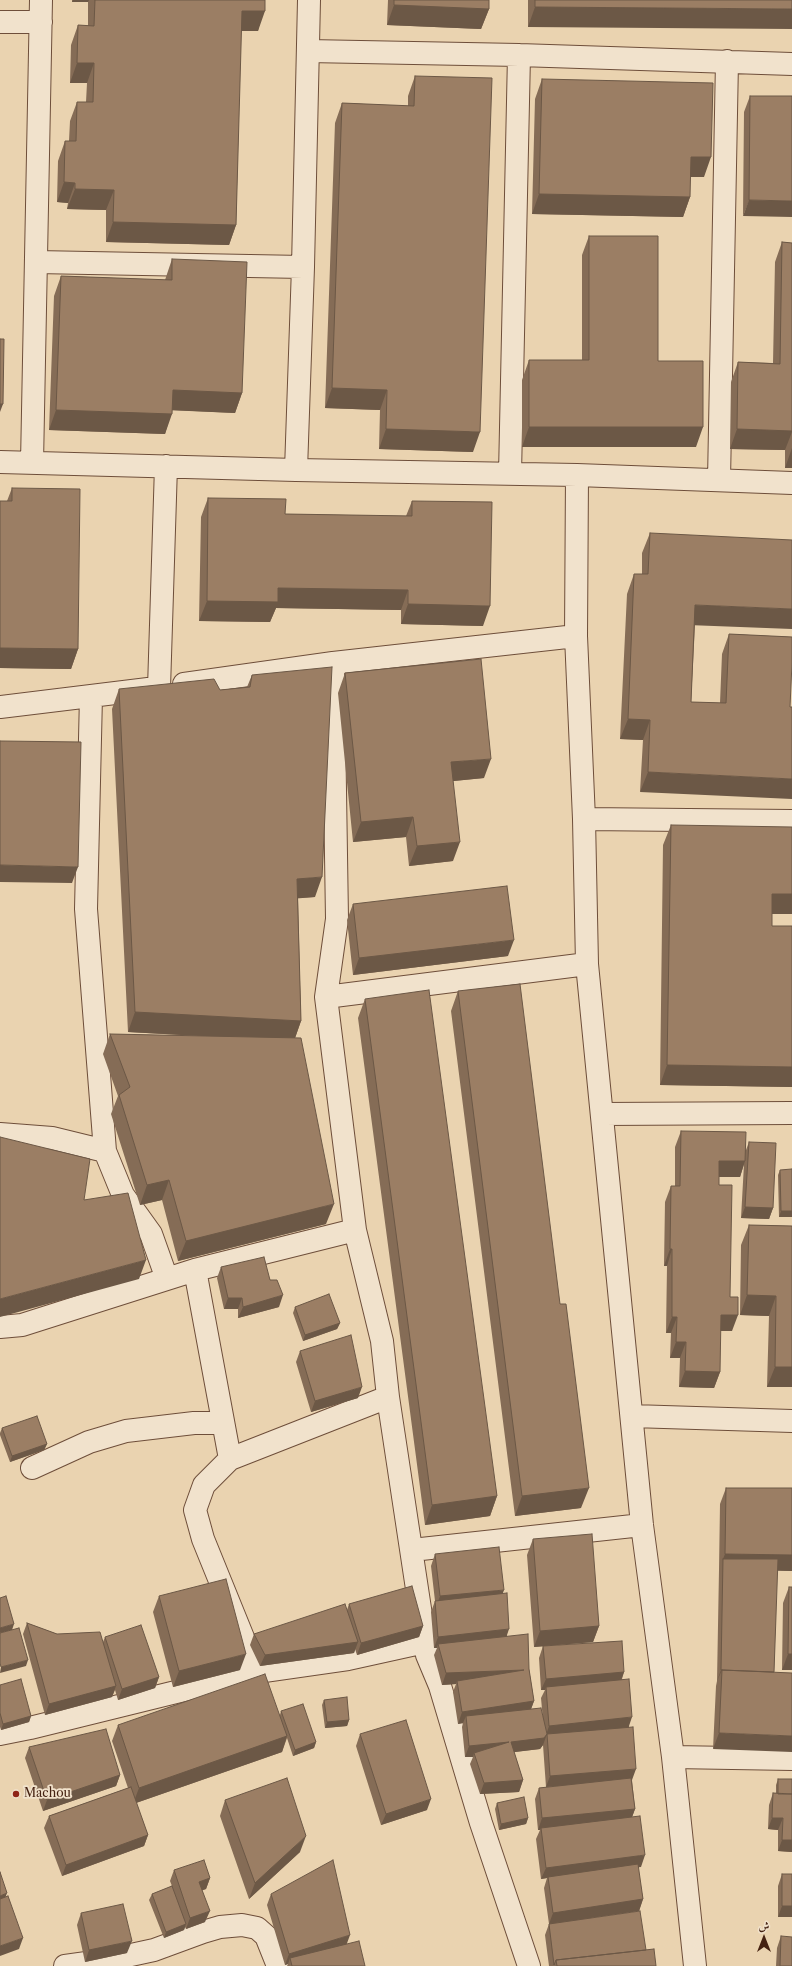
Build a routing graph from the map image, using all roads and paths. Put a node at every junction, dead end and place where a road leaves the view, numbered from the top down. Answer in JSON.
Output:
{"nodes":[{"id":1,"x":41,"y":0,"type":"edge"},
{"id":2,"x":309,"y":0,"type":"edge"},
{"id":3,"x":0,"y":22,"type":"edge"},
{"id":4,"x":41,"y":22,"type":"junction"},
{"id":5,"x":308,"y":51,"type":"junction"},
{"id":6,"x":518,"y":55,"type":"junction"},
{"id":7,"x":727,"y":61,"type":"junction"},
{"id":8,"x":792,"y":64,"type":"edge"},
{"id":9,"x":36,"y":262,"type":"junction"},
{"id":10,"x":303,"y":267,"type":"junction"},
{"id":11,"x":0,"y":462,"type":"edge"},
{"id":12,"x":32,"y":463,"type":"junction"},
{"id":13,"x":166,"y":466,"type":"junction"},
{"id":14,"x":296,"y":470,"type":"junction"},
{"id":15,"x":510,"y":474,"type":"junction"},
{"id":16,"x":577,"y":474,"type":"junction"},
{"id":17,"x":719,"y":480,"type":"junction"},
{"id":18,"x":792,"y":483,"type":"edge"},
{"id":19,"x":576,"y":636,"type":"junction"},
{"id":20,"x":333,"y":663,"type":"junction"},
{"id":21,"x":159,"y":688,"type":"junction"},
{"id":22,"x":91,"y":696,"type":"junction"},
{"id":23,"x":0,"y":707,"type":"edge"},
{"id":24,"x":584,"y":819,"type":"junction"},
{"id":25,"x":792,"y":821,"type":"edge"},
{"id":26,"x":587,"y":964,"type":"junction"},
{"id":27,"x":326,"y":997,"type":"junction"},
{"id":28,"x":792,"y":1112,"type":"edge"},
{"id":29,"x":602,"y":1114,"type":"junction"},
{"id":30,"x":0,"y":1134,"type":"edge"},
{"id":31,"x":106,"y":1151,"type":"junction"},
{"id":32,"x":355,"y":1230,"type":"junction"},
{"id":33,"x":195,"y":1270,"type":"junction"},
{"id":34,"x":167,"y":1279,"type":"junction"},
{"id":35,"x":0,"y":1328,"type":"edge"},
{"id":36,"x":388,"y":1397,"type":"junction"},
{"id":37,"x":632,"y":1416,"type":"junction"},
{"id":38,"x":792,"y":1421,"type":"edge"},
{"id":39,"x":223,"y":1423,"type":"junction"},
{"id":40,"x":230,"y":1460,"type":"junction"},
{"id":41,"x":32,"y":1468,"type":"dead end"},
{"id":42,"x":642,"y":1525,"type":"junction"},
{"id":43,"x":412,"y":1550,"type":"junction"},
{"id":44,"x":426,"y":1642,"type":"junction"},
{"id":45,"x":257,"y":1672,"type":"junction"},
{"id":46,"x":0,"y":1734,"type":"edge"},
{"id":47,"x":673,"y":1757,"type":"junction"},
{"id":48,"x":792,"y":1759,"type":"edge"},
{"id":49,"x":65,"y":1966,"type":"edge"},
{"id":50,"x":278,"y":1966,"type":"edge"},
{"id":51,"x":529,"y":1966,"type":"edge"},
{"id":52,"x":695,"y":1966,"type":"edge"}],
"edges":[{"from":1,"to":4,"type":"street"},
{"from":2,"to":5,"type":"street"},
{"from":3,"to":4,"type":"street"},
{"from":4,"to":9,"type":"street"},
{"from":5,"to":6,"type":"street"},
{"from":5,"to":10,"type":"street"},
{"from":6,"to":7,"type":"street"},
{"from":6,"to":15,"type":"street"},
{"from":7,"to":8,"type":"street"},
{"from":7,"to":17,"type":"street"},
{"from":9,"to":10,"type":"street"},
{"from":9,"to":12,"type":"street"},
{"from":10,"to":14,"type":"street"},
{"from":11,"to":12,"type":"street"},
{"from":12,"to":13,"type":"street"},
{"from":13,"to":14,"type":"street"},
{"from":13,"to":21,"type":"street"},
{"from":14,"to":15,"type":"street"},
{"from":15,"to":16,"type":"street"},
{"from":16,"to":17,"type":"street"},
{"from":16,"to":19,"type":"street"},
{"from":17,"to":18,"type":"street"},
{"from":19,"to":20,"type":"street"},
{"from":19,"to":24,"type":"street"},
{"from":20,"to":21,"type":"street"},
{"from":20,"to":27,"type":"street"},
{"from":21,"to":22,"type":"street"},
{"from":22,"to":23,"type":"street"},
{"from":22,"to":31,"type":"street"},
{"from":24,"to":25,"type":"street"},
{"from":24,"to":26,"type":"street"},
{"from":26,"to":27,"type":"street"},
{"from":26,"to":29,"type":"street"},
{"from":27,"to":32,"type":"street"},
{"from":28,"to":29,"type":"street"},
{"from":29,"to":37,"type":"street"},
{"from":30,"to":31,"type":"street"},
{"from":31,"to":34,"type":"street"},
{"from":32,"to":33,"type":"street"},
{"from":32,"to":36,"type":"street"},
{"from":33,"to":34,"type":"street"},
{"from":33,"to":39,"type":"street"},
{"from":34,"to":35,"type":"street"},
{"from":36,"to":40,"type":"street"},
{"from":36,"to":43,"type":"street"},
{"from":37,"to":38,"type":"street"},
{"from":37,"to":42,"type":"street"},
{"from":39,"to":40,"type":"street"},
{"from":39,"to":41,"type":"street"},
{"from":40,"to":45,"type":"street"},
{"from":42,"to":43,"type":"street"},
{"from":42,"to":47,"type":"street"},
{"from":43,"to":44,"type":"street"},
{"from":44,"to":45,"type":"street"},
{"from":44,"to":51,"type":"street"},
{"from":45,"to":46,"type":"street"},
{"from":47,"to":48,"type":"street"},
{"from":47,"to":52,"type":"street"},
{"from":49,"to":50,"type":"street"}]}
